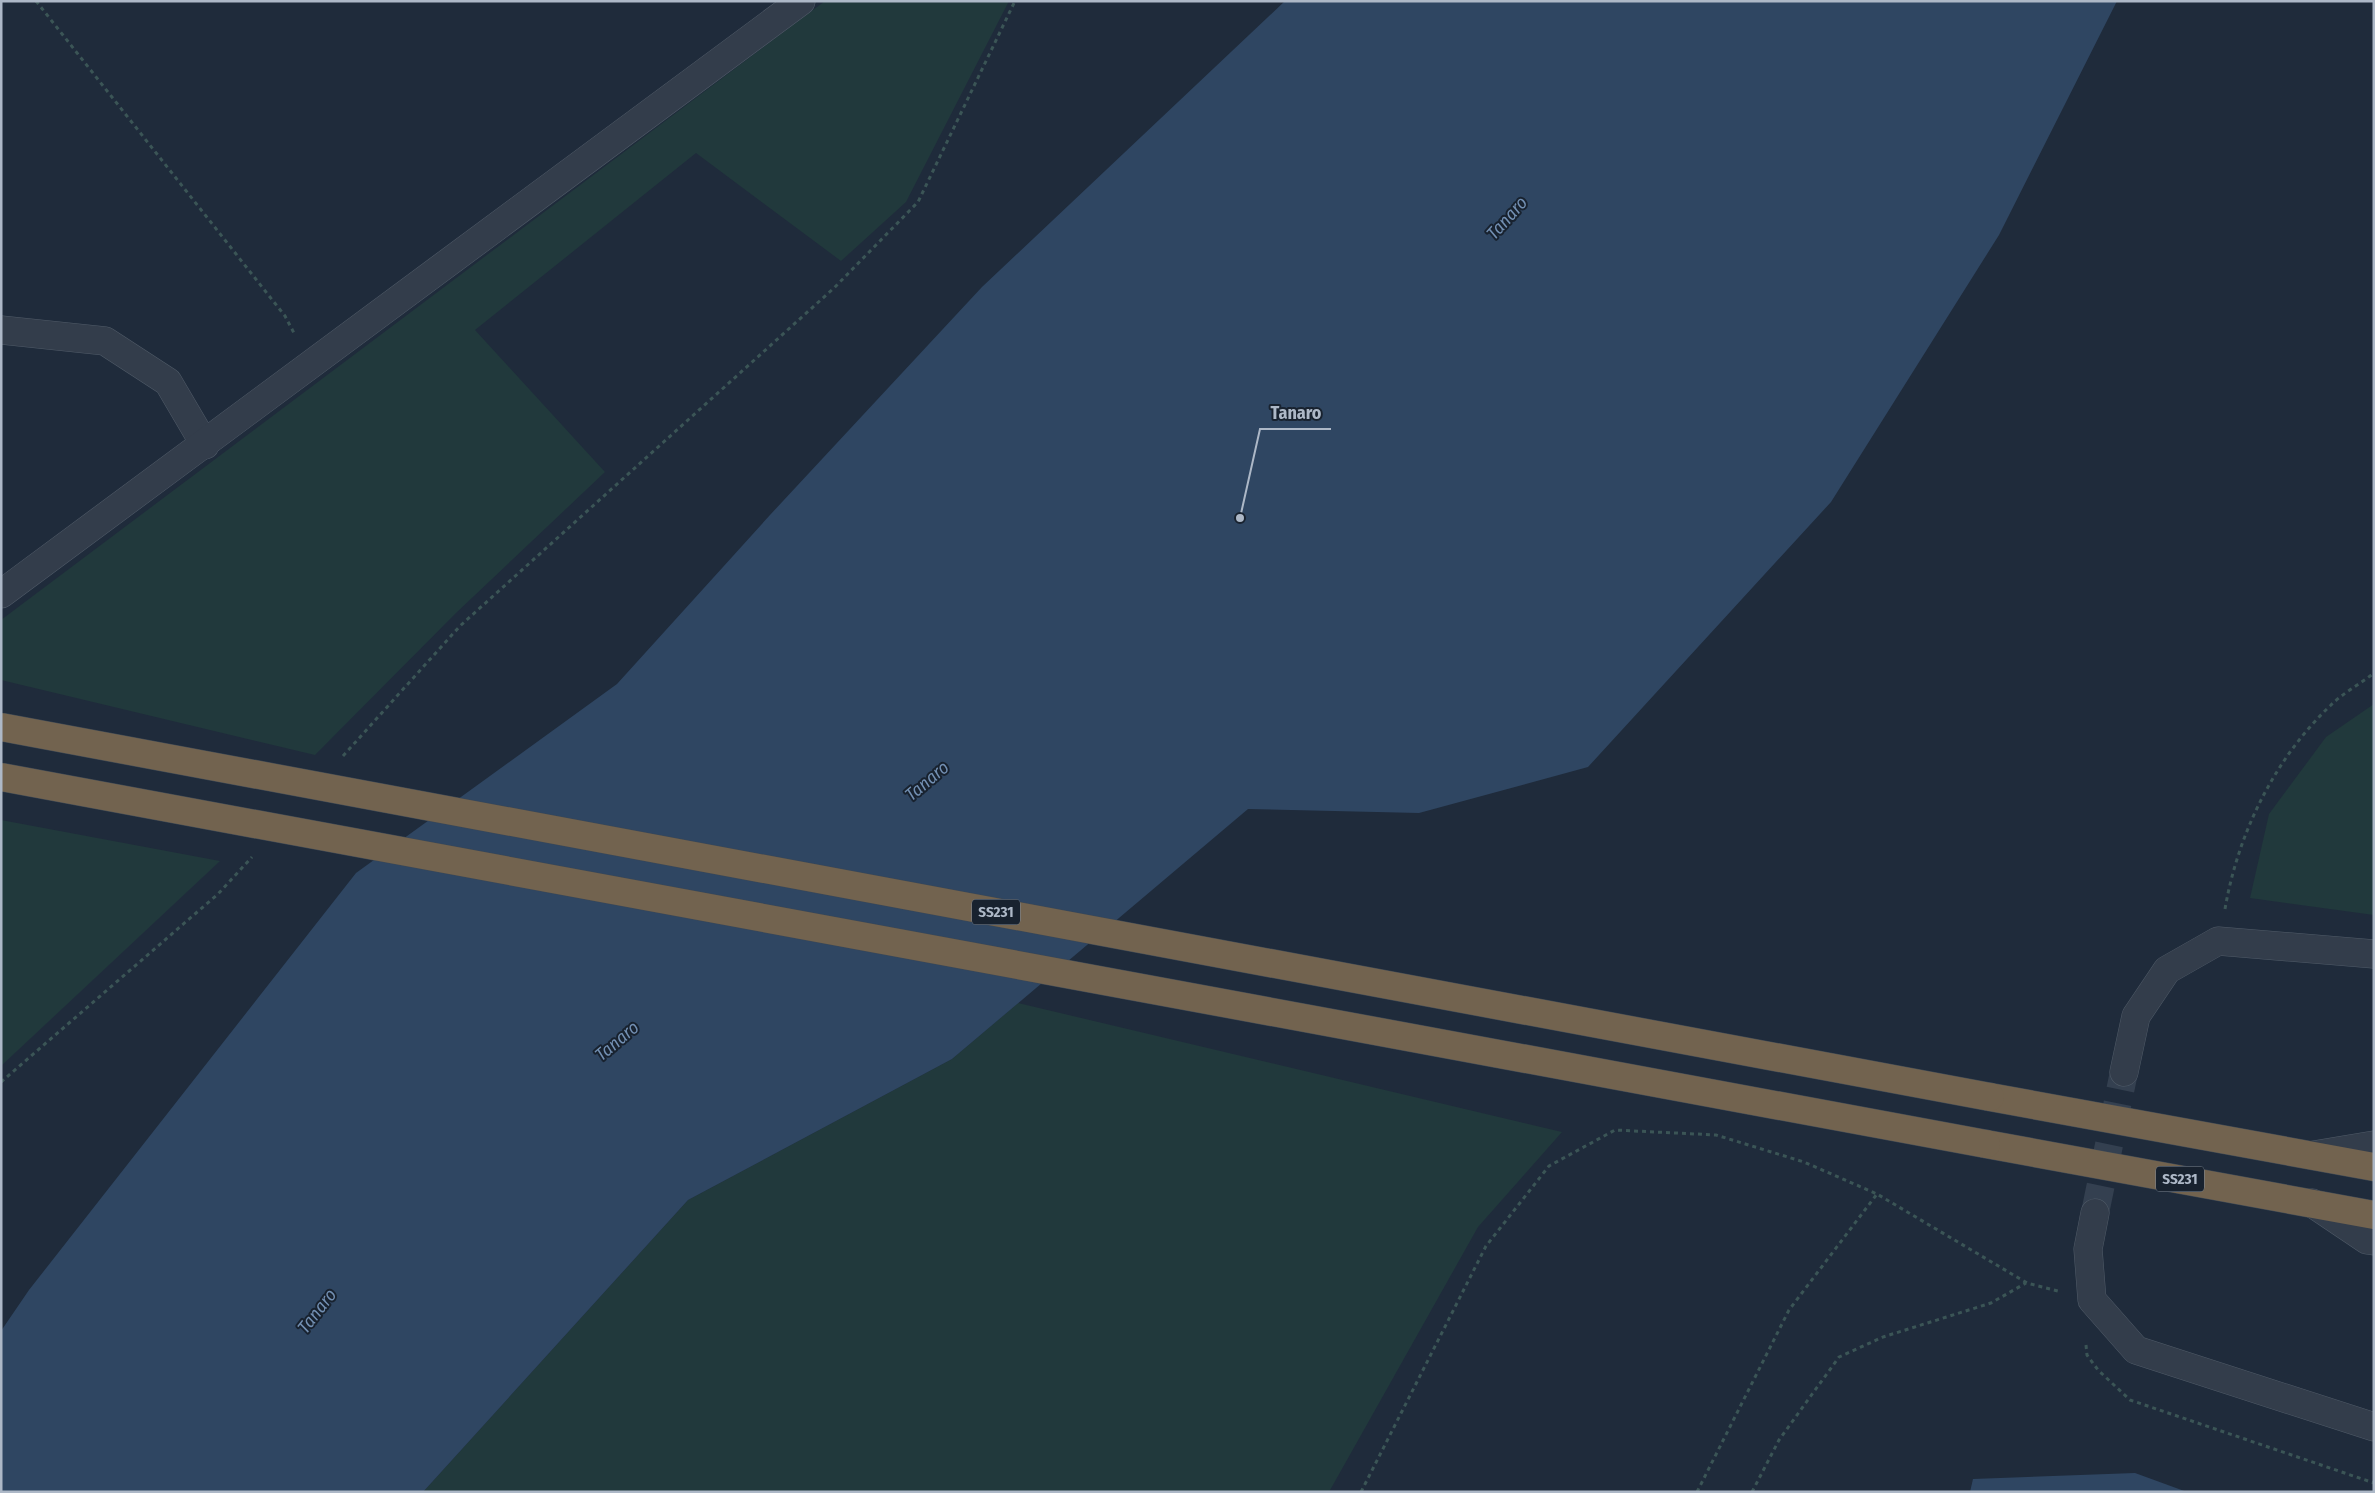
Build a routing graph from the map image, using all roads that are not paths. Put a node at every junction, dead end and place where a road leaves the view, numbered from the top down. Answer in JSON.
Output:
{"nodes":[{"id":1,"x":802,"y":1,"type":"edge"},
{"id":2,"x":1,"y":330,"type":"edge"},
{"id":3,"x":205,"y":445,"type":"junction"},
{"id":4,"x":1,"y":594,"type":"edge"},
{"id":5,"x":1,"y":727,"type":"edge"},
{"id":6,"x":1,"y":777,"type":"edge"},
{"id":7,"x":2374,"y":954,"type":"edge"},
{"id":8,"x":2124,"y":1072,"type":"tunnel mouth"},
{"id":9,"x":2374,"y":1145,"type":"edge"},
{"id":10,"x":2312,"y":1155,"type":"junction"},
{"id":11,"x":2374,"y":1167,"type":"edge"},
{"id":12,"x":2312,"y":1203,"type":"junction"},
{"id":13,"x":2095,"y":1214,"type":"tunnel mouth"},
{"id":14,"x":2374,"y":1215,"type":"edge"},
{"id":15,"x":2374,"y":1241,"type":"edge"},
{"id":16,"x":2374,"y":1427,"type":"edge"}],
"edges":[{"from":1,"to":3,"type":"street"},
{"from":2,"to":3,"type":"street"},
{"from":3,"to":4,"type":"street"},
{"from":5,"to":10,"type":"highway","number":"SS231","bridge":true},
{"from":6,"to":12,"type":"highway","number":"SS231","bridge":true},
{"from":7,"to":8,"type":"street"},
{"from":9,"to":10,"type":"street"},
{"from":10,"to":11,"type":"highway","number":"SS231"},
{"from":12,"to":14,"type":"highway","number":"SS231"},
{"from":12,"to":15,"type":"street"},
{"from":13,"to":16,"type":"street"}]}
